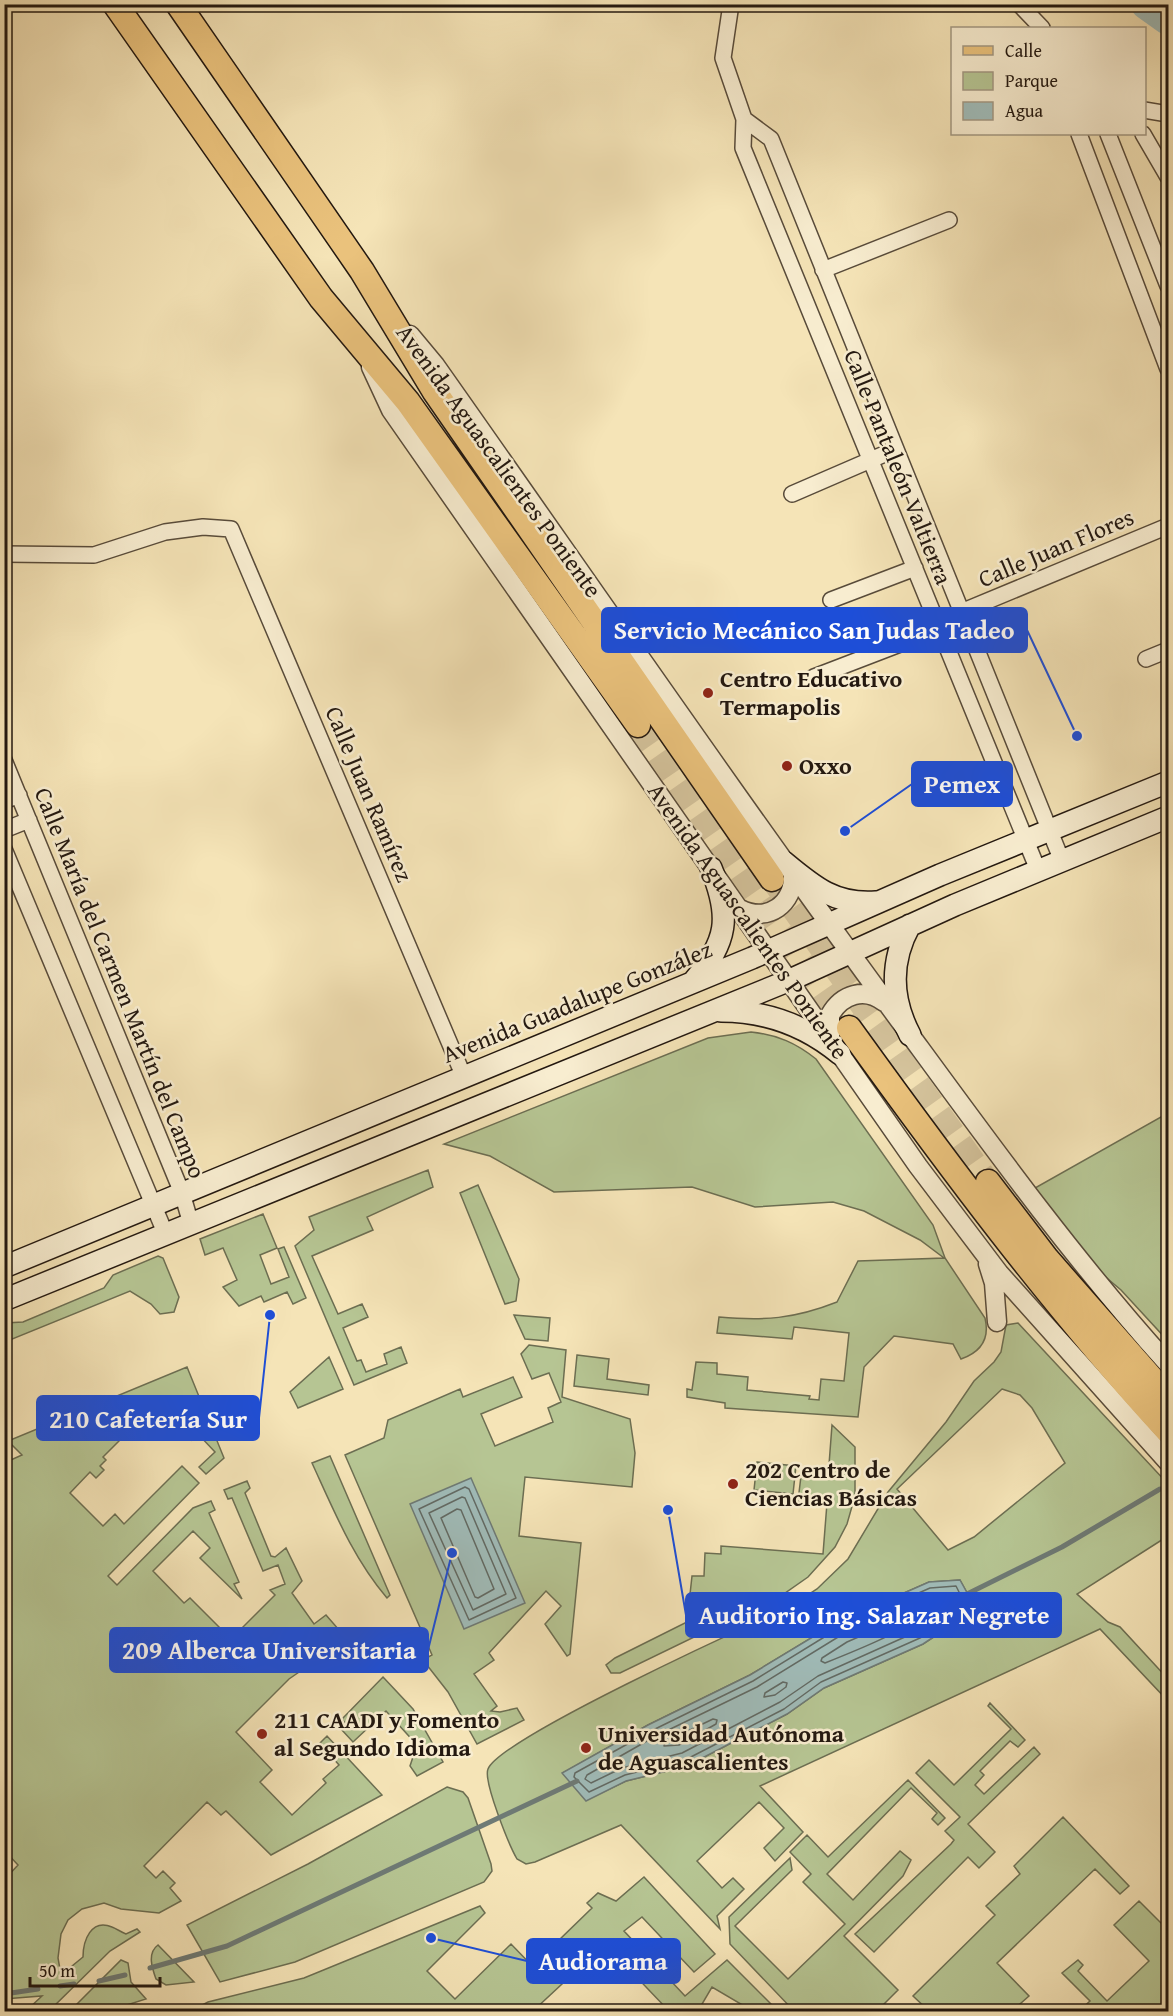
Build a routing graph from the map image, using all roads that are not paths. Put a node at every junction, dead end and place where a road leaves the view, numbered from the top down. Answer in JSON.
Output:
{"nodes":[{"id":1,"x":115,"y":4,"type":"edge"},
{"id":2,"x":178,"y":4,"type":"edge"},
{"id":3,"x":731,"y":4,"type":"edge"},
{"id":4,"x":1019,"y":4,"type":"edge"},
{"id":5,"x":1041,"y":27,"type":"edge"},
{"id":6,"x":1146,"y":110,"type":"edge"},
{"id":7,"x":1168,"y":114,"type":"edge"},
{"id":8,"x":744,"y":119,"type":"junction"},
{"id":9,"x":1079,"y":135,"type":"edge"},
{"id":10,"x":1108,"y":135,"type":"edge"},
{"id":11,"x":1144,"y":135,"type":"edge"},
{"id":12,"x":771,"y":139,"type":"junction"},
{"id":13,"x":743,"y":148,"type":"junction"},
{"id":14,"x":1168,"y":177,"type":"edge"},
{"id":15,"x":949,"y":220,"type":"dead end"},
{"id":16,"x":823,"y":270,"type":"junction"},
{"id":17,"x":1168,"y":286,"type":"edge"},
{"id":18,"x":364,"y":352,"type":"junction"},
{"id":19,"x":1168,"y":369,"type":"edge"},
{"id":20,"x":896,"y":449,"type":"junction"},
{"id":21,"x":870,"y":460,"type":"junction"},
{"id":22,"x":792,"y":494,"type":"dead end"},
{"id":23,"x":1168,"y":526,"type":"edge"},
{"id":24,"x":4,"y":554,"type":"edge"},
{"id":25,"x":915,"y":568,"type":"junction"},
{"id":26,"x":831,"y":600,"type":"dead end"},
{"id":27,"x":961,"y":612,"type":"junction"},
{"id":28,"x":939,"y":628,"type":"junction"},
{"id":29,"x":1168,"y":650,"type":"edge"},
{"id":30,"x":1146,"y":659,"type":"dead end"},
{"id":31,"x":814,"y":677,"type":"dead end"},
{"id":32,"x":638,"y":725,"type":"tunnel mouth"},
{"id":33,"x":4,"y":760,"type":"edge"},
{"id":34,"x":1168,"y":782,"type":"edge"},
{"id":35,"x":12,"y":798,"type":"edge"},
{"id":36,"x":1168,"y":817,"type":"edge"},
{"id":37,"x":29,"y":820,"type":"junction"},
{"id":38,"x":4,"y":830,"type":"edge"},
{"id":39,"x":1050,"y":831,"type":"junction"},
{"id":40,"x":1026,"y":841,"type":"junction"},
{"id":41,"x":4,"y":849,"type":"edge"},
{"id":42,"x":1062,"y":861,"type":"junction"},
{"id":43,"x":711,"y":868,"type":"junction"},
{"id":44,"x":1038,"y":870,"type":"junction"},
{"id":45,"x":783,"y":872,"type":"junction"},
{"id":46,"x":880,"y":902,"type":"junction"},
{"id":47,"x":740,"y":909,"type":"junction"},
{"id":48,"x":828,"y":924,"type":"junction"},
{"id":49,"x":910,"y":925,"type":"junction"},
{"id":50,"x":768,"y":951,"type":"junction"},
{"id":51,"x":849,"y":953,"type":"junction"},
{"id":52,"x":790,"y":980,"type":"junction"},
{"id":53,"x":692,"y":982,"type":"junction"},
{"id":54,"x":886,"y":1003,"type":"junction"},
{"id":55,"x":715,"y":1011,"type":"junction"},
{"id":56,"x":910,"y":1035,"type":"junction"},
{"id":57,"x":840,"y":1040,"type":"junction"},
{"id":58,"x":464,"y":1077,"type":"junction"},
{"id":59,"x":988,"y":1182,"type":"tunnel mouth"},
{"id":60,"x":182,"y":1193,"type":"junction"},
{"id":61,"x":153,"y":1205,"type":"junction"},
{"id":62,"x":191,"y":1224,"type":"junction"},
{"id":63,"x":166,"y":1234,"type":"junction"},
{"id":64,"x":982,"y":1252,"type":"junction"},
{"id":65,"x":4,"y":1267,"type":"edge"},
{"id":66,"x":4,"y":1300,"type":"edge"},
{"id":67,"x":997,"y":1322,"type":"dead end"},
{"id":68,"x":1168,"y":1364,"type":"edge"},
{"id":69,"x":1168,"y":1397,"type":"edge"},
{"id":70,"x":1168,"y":1431,"type":"edge"},
{"id":71,"x":1168,"y":1462,"type":"edge"}],
"edges":[{"from":1,"to":18,"type":"main road","name":"Avenida Aguascalientes Poniente"},
{"from":2,"to":45,"type":"main road","name":"Avenida Aguascalientes Poniente"},
{"from":3,"to":8,"type":"street"},
{"from":4,"to":5,"type":"street"},
{"from":6,"to":7,"type":"street"},
{"from":8,"to":12,"type":"street"},
{"from":8,"to":13,"type":"street"},
{"from":9,"to":19,"type":"street"},
{"from":10,"to":17,"type":"street"},
{"from":11,"to":14,"type":"street"},
{"from":12,"to":13,"type":"street"},
{"from":12,"to":16,"type":"street","name":"Calle Pantaleón Valtierra"},
{"from":13,"to":21,"type":"street","name":"Calle Pantaleón Valtierra"},
{"from":15,"to":16,"type":"street"},
{"from":16,"to":20,"type":"street","name":"Calle Pantaleón Valtierra"},
{"from":18,"to":32,"type":"main road","name":"Avenida Aguascalientes Poniente"},
{"from":18,"to":43,"type":"street","name":"Avenida Aguascalientes Poniente"},
{"from":20,"to":21,"type":"street"},
{"from":20,"to":27,"type":"street","name":"Calle Pantaleón Valtierra"},
{"from":21,"to":22,"type":"street"},
{"from":21,"to":25,"type":"street","name":"Calle Pantaleón Valtierra"},
{"from":23,"to":27,"type":"street","name":"Calle Juan Flores"},
{"from":24,"to":58,"type":"street","name":"Calle Juan Ramírez"},
{"from":25,"to":26,"type":"street"},
{"from":25,"to":28,"type":"street","name":"Calle Pantaleón Valtierra"},
{"from":27,"to":39,"type":"street","name":"Calle Pantaleón Valtierra"},
{"from":28,"to":31,"type":"street"},
{"from":28,"to":40,"type":"street","name":"Calle Pantaleón Valtierra"},
{"from":29,"to":30,"type":"street"},
{"from":33,"to":35,"type":"street","name":"Calle María del Carmen Martín del Campo"},
{"from":34,"to":39,"type":"main road","name":"Avenida Guadalupe González"},
{"from":35,"to":37,"type":"street","name":"Calle María del Carmen Martín del Campo"},
{"from":36,"to":42,"type":"main road"},
{"from":37,"to":38,"type":"street"},
{"from":37,"to":60,"type":"street","name":"Calle María del Carmen Martín del Campo"},
{"from":39,"to":40,"type":"main road","name":"Avenida Guadalupe González"},
{"from":39,"to":42,"type":"street","name":"Calle Pantaleón Valtierra"},
{"from":40,"to":44,"type":"street","name":"Calle Pantaleón Valtierra"},
{"from":40,"to":46,"type":"main road","name":"Avenida Guadalupe González"},
{"from":41,"to":61,"type":"street"},
{"from":42,"to":44,"type":"main road"},
{"from":43,"to":47,"type":"street","name":"Avenida Aguascalientes Poniente"},
{"from":43,"to":53,"type":"main road"},
{"from":44,"to":49,"type":"main road"},
{"from":45,"to":46,"type":"main road"},
{"from":45,"to":47,"type":"street"},
{"from":45,"to":48,"type":"street","name":"Avenida Aguascalientes Poniente"},
{"from":46,"to":48,"type":"main road","name":"Avenida Guadalupe González"},
{"from":47,"to":50,"type":"street","name":"Avenida Aguascalientes Poniente"},
{"from":48,"to":50,"type":"main road","name":"Avenida Guadalupe González"},
{"from":48,"to":51,"type":"street","name":"Avenida Aguascalientes Poniente"},
{"from":49,"to":51,"type":"main road"},
{"from":49,"to":56,"type":"main road"},
{"from":50,"to":52,"type":"street","name":"Avenida Aguascalientes Poniente"},
{"from":50,"to":53,"type":"main road","name":"Avenida Guadalupe González"},
{"from":51,"to":52,"type":"main road"},
{"from":51,"to":54,"type":"street","name":"Avenida Aguascalientes Poniente"},
{"from":52,"to":55,"type":"main road"},
{"from":52,"to":57,"type":"street","name":"Avenida Aguascalientes Poniente"},
{"from":53,"to":58,"type":"main road","name":"Avenida Guadalupe González"},
{"from":54,"to":56,"type":"street","name":"Avenida Aguascalientes Poniente"},
{"from":54,"to":57,"type":"street"},
{"from":55,"to":57,"type":"main road"},
{"from":55,"to":62,"type":"main road"},
{"from":56,"to":68,"type":"street","name":"Avenida Aguascalientes Poniente"},
{"from":57,"to":64,"type":"street","name":"Avenida Aguascalientes Poniente"},
{"from":57,"to":70,"type":"main road","name":"Avenida Aguascalientes Poniente"},
{"from":58,"to":60,"type":"main road","name":"Avenida Guadalupe González"},
{"from":59,"to":69,"type":"main road"},
{"from":60,"to":61,"type":"main road","name":"Avenida Guadalupe González"},
{"from":60,"to":62,"type":"street","name":"Calle María del Carmen Martín del Campo"},
{"from":61,"to":63,"type":"street"},
{"from":61,"to":65,"type":"main road","name":"Avenida Guadalupe González"},
{"from":62,"to":63,"type":"main road"},
{"from":63,"to":66,"type":"main road"},
{"from":64,"to":67,"type":"street"},
{"from":64,"to":71,"type":"street","name":"Avenida Aguascalientes Poniente"}]}
